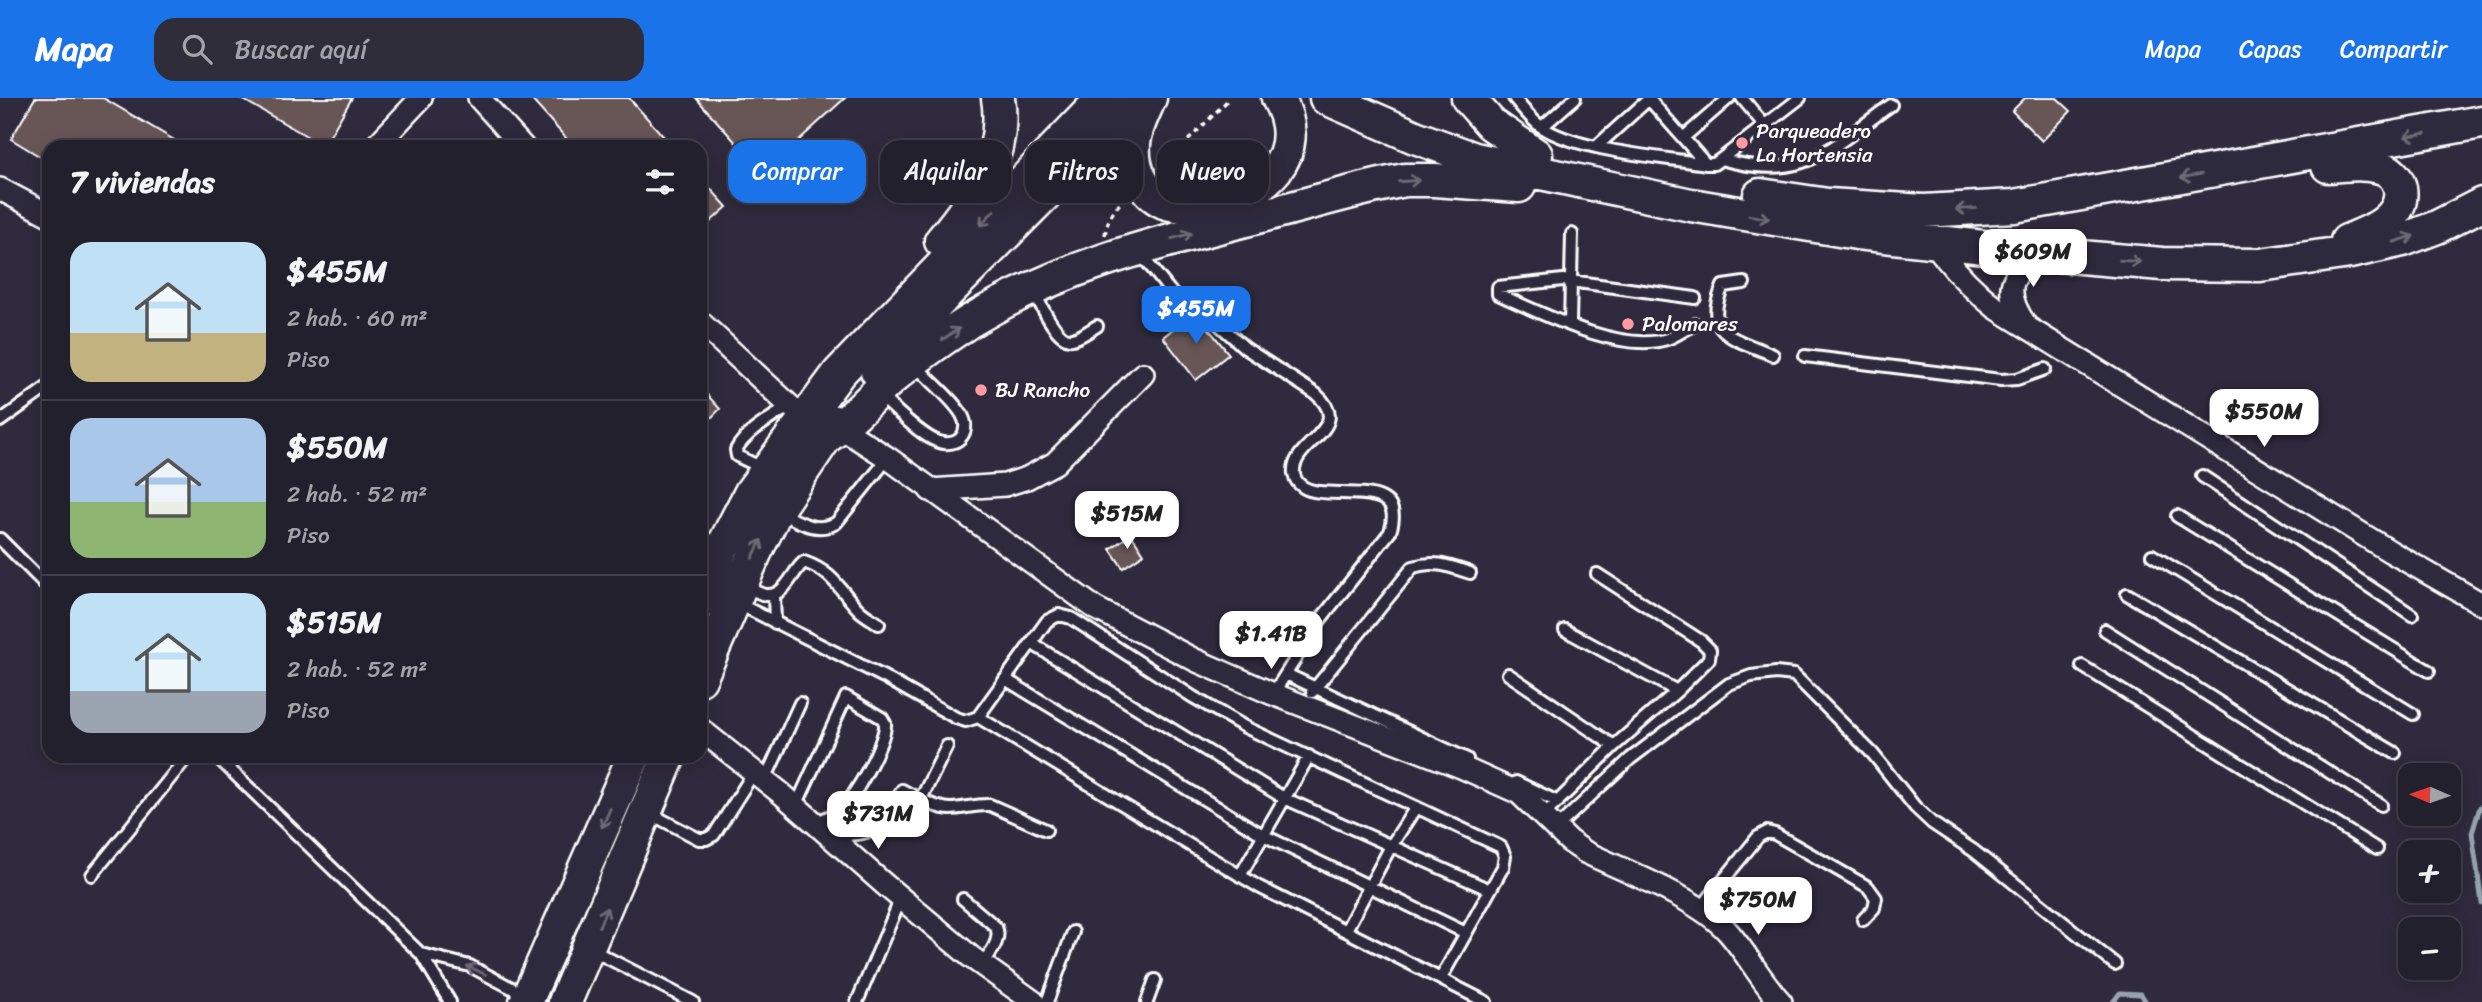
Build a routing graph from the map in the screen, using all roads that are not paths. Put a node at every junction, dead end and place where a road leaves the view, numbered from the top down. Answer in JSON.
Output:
{"nodes":[{"id":1,"x":421,"y":98,"type":"edge"},
{"id":2,"x":479,"y":98,"type":"edge"},
{"id":3,"x":998,"y":98,"type":"edge"},
{"id":4,"x":1102,"y":98,"type":"edge"},
{"id":5,"x":1142,"y":98,"type":"edge"},
{"id":6,"x":1150,"y":98,"type":"edge"},
{"id":7,"x":1278,"y":98,"type":"edge"},
{"id":8,"x":1326,"y":98,"type":"edge"},
{"id":9,"x":1376,"y":98,"type":"edge"},
{"id":10,"x":1468,"y":98,"type":"edge"},
{"id":11,"x":1514,"y":98,"type":"edge"},
{"id":12,"x":1575,"y":98,"type":"edge"},
{"id":13,"x":1649,"y":98,"type":"edge"},
{"id":14,"x":1729,"y":98,"type":"edge"},
{"id":15,"x":1742,"y":98,"type":"edge"},
{"id":16,"x":1800,"y":98,"type":"edge"},
{"id":17,"x":1891,"y":105,"type":"dead end"},
{"id":18,"x":2482,"y":122,"type":"edge"},
{"id":19,"x":1765,"y":125,"type":"junction"},
{"id":20,"x":1683,"y":138,"type":"junction"},
{"id":21,"x":382,"y":140,"type":"edge"},
{"id":22,"x":517,"y":140,"type":"edge"},
{"id":23,"x":1539,"y":141,"type":"junction"},
{"id":24,"x":1597,"y":146,"type":"junction"},
{"id":25,"x":1721,"y":159,"type":"junction"},
{"id":26,"x":1706,"y":164,"type":"junction"},
{"id":27,"x":2253,"y":165,"type":"junction"},
{"id":28,"x":0,"y":189,"type":"edge"},
{"id":29,"x":2482,"y":204,"type":"edge"},
{"id":30,"x":1691,"y":205,"type":"junction"},
{"id":31,"x":42,"y":211,"type":"edge"},
{"id":32,"x":1572,"y":234,"type":"dead end"},
{"id":33,"x":1933,"y":241,"type":"junction"},
{"id":34,"x":1124,"y":253,"type":"junction"},
{"id":35,"x":2038,"y":253,"type":"junction"},
{"id":36,"x":2292,"y":260,"type":"junction"},
{"id":37,"x":1570,"y":281,"type":"junction"},
{"id":38,"x":1744,"y":283,"type":"dead end"},
{"id":39,"x":1031,"y":288,"type":"junction"},
{"id":40,"x":1695,"y":298,"type":"dead end"},
{"id":41,"x":1570,"y":324,"type":"junction"},
{"id":42,"x":1696,"y":324,"type":"dead end"},
{"id":43,"x":1097,"y":326,"type":"dead end"},
{"id":44,"x":2026,"y":326,"type":"junction"},
{"id":45,"x":707,"y":329,"type":"edge"},
{"id":46,"x":1773,"y":355,"type":"dead end"},
{"id":47,"x":1805,"y":356,"type":"dead end"},
{"id":48,"x":912,"y":362,"type":"junction"},
{"id":49,"x":2045,"y":369,"type":"dead end"},
{"id":50,"x":1143,"y":374,"type":"dead end"},
{"id":51,"x":42,"y":391,"type":"edge"},
{"id":52,"x":876,"y":393,"type":"junction"},
{"id":53,"x":790,"y":406,"type":"junction"},
{"id":54,"x":0,"y":421,"type":"edge"},
{"id":55,"x":832,"y":434,"type":"junction"},
{"id":56,"x":888,"y":458,"type":"junction"},
{"id":57,"x":2202,"y":476,"type":"dead end"},
{"id":58,"x":754,"y":479,"type":"junction"},
{"id":59,"x":930,"y":490,"type":"junction"},
{"id":60,"x":776,"y":511,"type":"junction"},
{"id":61,"x":2177,"y":516,"type":"dead end"},
{"id":62,"x":0,"y":539,"type":"edge"},
{"id":63,"x":2152,"y":555,"type":"dead end"},
{"id":64,"x":1470,"y":573,"type":"dead end"},
{"id":65,"x":1597,"y":574,"type":"dead end"},
{"id":66,"x":42,"y":581,"type":"edge"},
{"id":67,"x":707,"y":585,"type":"edge"},
{"id":68,"x":737,"y":592,"type":"junction"},
{"id":69,"x":774,"y":594,"type":"junction"},
{"id":70,"x":2127,"y":594,"type":"dead end"},
{"id":71,"x":2482,"y":604,"type":"edge"},
{"id":72,"x":2412,"y":615,"type":"dead end"},
{"id":73,"x":775,"y":623,"type":"junction"},
{"id":74,"x":879,"y":624,"type":"dead end"},
{"id":75,"x":2105,"y":630,"type":"dead end"},
{"id":76,"x":1565,"y":631,"type":"dead end"},
{"id":77,"x":1031,"y":643,"type":"junction"},
{"id":78,"x":707,"y":662,"type":"edge"},
{"id":79,"x":2082,"y":666,"type":"dead end"},
{"id":80,"x":2429,"y":671,"type":"dead end"},
{"id":81,"x":1286,"y":674,"type":"junction"},
{"id":82,"x":1508,"y":674,"type":"dead end"},
{"id":83,"x":1005,"y":679,"type":"junction"},
{"id":84,"x":1677,"y":691,"type":"junction"},
{"id":85,"x":1273,"y":694,"type":"junction"},
{"id":86,"x":1309,"y":697,"type":"junction"},
{"id":87,"x":800,"y":703,"type":"dead end"},
{"id":88,"x":2413,"y":714,"type":"dead end"},
{"id":89,"x":978,"y":716,"type":"junction"},
{"id":90,"x":707,"y":734,"type":"edge"},
{"id":91,"x":947,"y":746,"type":"dead end"},
{"id":92,"x":1614,"y":746,"type":"junction"},
{"id":93,"x":2395,"y":754,"type":"dead end"},
{"id":94,"x":1309,"y":756,"type":"junction"},
{"id":95,"x":182,"y":763,"type":"edge"},
{"id":96,"x":223,"y":763,"type":"edge"},
{"id":97,"x":631,"y":763,"type":"edge"},
{"id":98,"x":666,"y":763,"type":"edge"},
{"id":99,"x":760,"y":776,"type":"junction"},
{"id":100,"x":1284,"y":798,"type":"junction"},
{"id":101,"x":921,"y":799,"type":"junction"},
{"id":102,"x":2381,"y":805,"type":"dead end"},
{"id":103,"x":796,"y":806,"type":"junction"},
{"id":104,"x":1416,"y":807,"type":"junction"},
{"id":105,"x":647,"y":812,"type":"junction"},
{"id":106,"x":1552,"y":815,"type":"junction"},
{"id":107,"x":823,"y":825,"type":"junction"},
{"id":108,"x":1046,"y":830,"type":"dead end"},
{"id":109,"x":1263,"y":835,"type":"junction"},
{"id":110,"x":849,"y":836,"type":"junction"},
{"id":111,"x":1391,"y":846,"type":"junction"},
{"id":112,"x":2377,"y":849,"type":"dead end"},
{"id":113,"x":93,"y":875,"type":"dead end"},
{"id":114,"x":1240,"y":876,"type":"junction"},
{"id":115,"x":1369,"y":886,"type":"junction"},
{"id":116,"x":1490,"y":890,"type":"junction"},
{"id":117,"x":901,"y":898,"type":"junction"},
{"id":118,"x":963,"y":899,"type":"dead end"},
{"id":119,"x":1701,"y":908,"type":"junction"},
{"id":120,"x":1863,"y":920,"type":"dead end"},
{"id":121,"x":1346,"y":930,"type":"junction"},
{"id":122,"x":1073,"y":932,"type":"dead end"},
{"id":123,"x":1466,"y":933,"type":"junction"},
{"id":124,"x":589,"y":949,"type":"junction"},
{"id":125,"x":421,"y":954,"type":"junction"},
{"id":126,"x":2115,"y":964,"type":"dead end"},
{"id":127,"x":983,"y":965,"type":"junction"},
{"id":128,"x":1441,"y":978,"type":"junction"},
{"id":129,"x":1155,"y":980,"type":"dead end"},
{"id":130,"x":527,"y":999,"type":"edge"},
{"id":131,"x":450,"y":1002,"type":"edge"},
{"id":132,"x":565,"y":1002,"type":"edge"},
{"id":133,"x":693,"y":1002,"type":"edge"},
{"id":134,"x":857,"y":1002,"type":"edge"},
{"id":135,"x":1034,"y":1002,"type":"edge"},
{"id":136,"x":1046,"y":1002,"type":"edge"},
{"id":137,"x":1147,"y":1002,"type":"edge"},
{"id":138,"x":1486,"y":1002,"type":"edge"},
{"id":139,"x":1781,"y":1002,"type":"edge"}],
"edges":[{"from":1,"to":21,"type":"street"},
{"from":2,"to":22,"type":"street"},
{"from":3,"to":53,"type":"main road"},
{"from":4,"to":58,"type":"main road","one_way":true},
{"from":5,"to":55,"type":"main road"},
{"from":6,"to":7,"type":"main road"},
{"from":8,"to":30,"type":"main road"},
{"from":9,"to":23,"type":"main road"},
{"from":10,"to":23,"type":"main road"},
{"from":11,"to":23,"type":"lane"},
{"from":12,"to":23,"type":"lane"},
{"from":13,"to":20,"type":"lane"},
{"from":13,"to":24,"type":"lane"},
{"from":14,"to":20,"type":"lane"},
{"from":15,"to":19,"type":"lane"},
{"from":16,"to":19,"type":"lane"},
{"from":17,"to":25,"type":"lane"},
{"from":18,"to":27,"type":"main road","one_way":true},
{"from":19,"to":25,"type":"lane"},
{"from":20,"to":26,"type":"lane"},
{"from":23,"to":24,"type":"lane"},
{"from":27,"to":23,"type":"main road","one_way":true},
{"from":24,"to":26,"type":"lane"},
{"from":25,"to":26,"type":"lane"},
{"from":27,"to":36,"type":"main road"},
{"from":28,"to":31,"type":"street"},
{"from":36,"to":29,"type":"main road","one_way":true},
{"from":30,"to":33,"type":"main road","one_way":true},
{"from":34,"to":30,"type":"main road","one_way":true},
{"from":32,"to":37,"type":"lane"},
{"from":33,"to":35,"type":"main road"},
{"from":33,"to":44,"type":"street"},
{"from":34,"to":39,"type":"main road"},
{"from":34,"to":81,"type":"lane"},
{"from":35,"to":36,"type":"main road","one_way":true},
{"from":35,"to":44,"type":"street"},
{"from":37,"to":40,"type":"lane"},
{"from":37,"to":41,"type":"lane"},
{"from":37,"to":41,"type":"lane"},
{"from":38,"to":46,"type":"lane"},
{"from":39,"to":43,"type":"lane"},
{"from":48,"to":39,"type":"main road","one_way":true},
{"from":41,"to":42,"type":"lane"},
{"from":44,"to":71,"type":"street"},
{"from":45,"to":53,"type":"street"},
{"from":47,"to":49,"type":"lane"},
{"from":48,"to":52,"type":"main road"},
{"from":48,"to":52,"type":"lane"},
{"from":50,"to":59,"type":"street"},
{"from":51,"to":54,"type":"lane"},
{"from":52,"to":55,"type":"main road"},
{"from":53,"to":58,"type":"main road"},
{"from":55,"to":56,"type":"street"},
{"from":55,"to":60,"type":"main road"},
{"from":56,"to":59,"type":"street"},
{"from":56,"to":60,"type":"lane"},
{"from":57,"to":72,"type":"lane"},
{"from":58,"to":67,"type":"main road"},
{"from":59,"to":85,"type":"street"},
{"from":68,"to":60,"type":"main road","one_way":true},
{"from":61,"to":80,"type":"lane"},
{"from":62,"to":66,"type":"lane"},
{"from":63,"to":88,"type":"lane"},
{"from":64,"to":86,"type":"lane"},
{"from":65,"to":84,"type":"lane"},
{"from":68,"to":69,"type":"lane"},
{"from":68,"to":73,"type":"lane"},
{"from":68,"to":78,"type":"main road"},
{"from":69,"to":73,"type":"lane"},
{"from":69,"to":74,"type":"lane"},
{"from":70,"to":93,"type":"lane"},
{"from":73,"to":89,"type":"lane"},
{"from":75,"to":102,"type":"lane"},
{"from":76,"to":84,"type":"lane"},
{"from":77,"to":83,"type":"lane"},
{"from":77,"to":94,"type":"lane"},
{"from":77,"to":100,"type":"lane"},
{"from":79,"to":112,"type":"lane"},
{"from":81,"to":85,"type":"lane"},
{"from":81,"to":86,"type":"lane"},
{"from":82,"to":92,"type":"lane"},
{"from":83,"to":89,"type":"lane"},
{"from":83,"to":109,"type":"lane"},
{"from":84,"to":92,"type":"lane"},
{"from":85,"to":86,"type":"street"},
{"from":86,"to":106,"type":"street"},
{"from":87,"to":99,"type":"lane"},
{"from":89,"to":114,"type":"lane"},
{"from":90,"to":99,"type":"street"},
{"from":91,"to":101,"type":"lane"},
{"from":92,"to":106,"type":"lane"},
{"from":94,"to":100,"type":"lane"},
{"from":94,"to":104,"type":"lane"},
{"from":95,"to":113,"type":"lane"},
{"from":96,"to":125,"type":"lane"},
{"from":97,"to":130,"type":"main road","one_way":true},
{"from":98,"to":105,"type":"main road"},
{"from":99,"to":103,"type":"street"},
{"from":99,"to":105,"type":"lane"},
{"from":100,"to":109,"type":"lane"},
{"from":100,"to":111,"type":"lane"},
{"from":101,"to":108,"type":"lane"},
{"from":101,"to":110,"type":"lane"},
{"from":103,"to":107,"type":"street"},
{"from":103,"to":107,"type":"lane"},
{"from":104,"to":111,"type":"lane"},
{"from":104,"to":116,"type":"lane"},
{"from":124,"to":105,"type":"main road","one_way":true},
{"from":106,"to":119,"type":"street"},
{"from":106,"to":126,"type":"lane"},
{"from":107,"to":110,"type":"lane"},
{"from":107,"to":110,"type":"lane"},
{"from":107,"to":117,"type":"street"},
{"from":109,"to":114,"type":"lane"},
{"from":109,"to":115,"type":"lane"},
{"from":111,"to":115,"type":"lane"},
{"from":111,"to":116,"type":"lane"},
{"from":114,"to":121,"type":"lane"},
{"from":115,"to":121,"type":"lane"},
{"from":115,"to":123,"type":"lane"},
{"from":116,"to":123,"type":"lane"},
{"from":117,"to":127,"type":"street"},
{"from":117,"to":134,"type":"lane"},
{"from":118,"to":127,"type":"lane"},
{"from":119,"to":120,"type":"lane"},
{"from":119,"to":139,"type":"street"},
{"from":121,"to":128,"type":"lane"},
{"from":122,"to":136,"type":"lane"},
{"from":123,"to":128,"type":"lane"},
{"from":124,"to":132,"type":"main road"},
{"from":124,"to":133,"type":"lane"},
{"from":130,"to":125,"type":"lane","one_way":true},
{"from":125,"to":131,"type":"lane"},
{"from":127,"to":135,"type":"street"},
{"from":128,"to":138,"type":"lane"},
{"from":129,"to":137,"type":"lane"}]}
